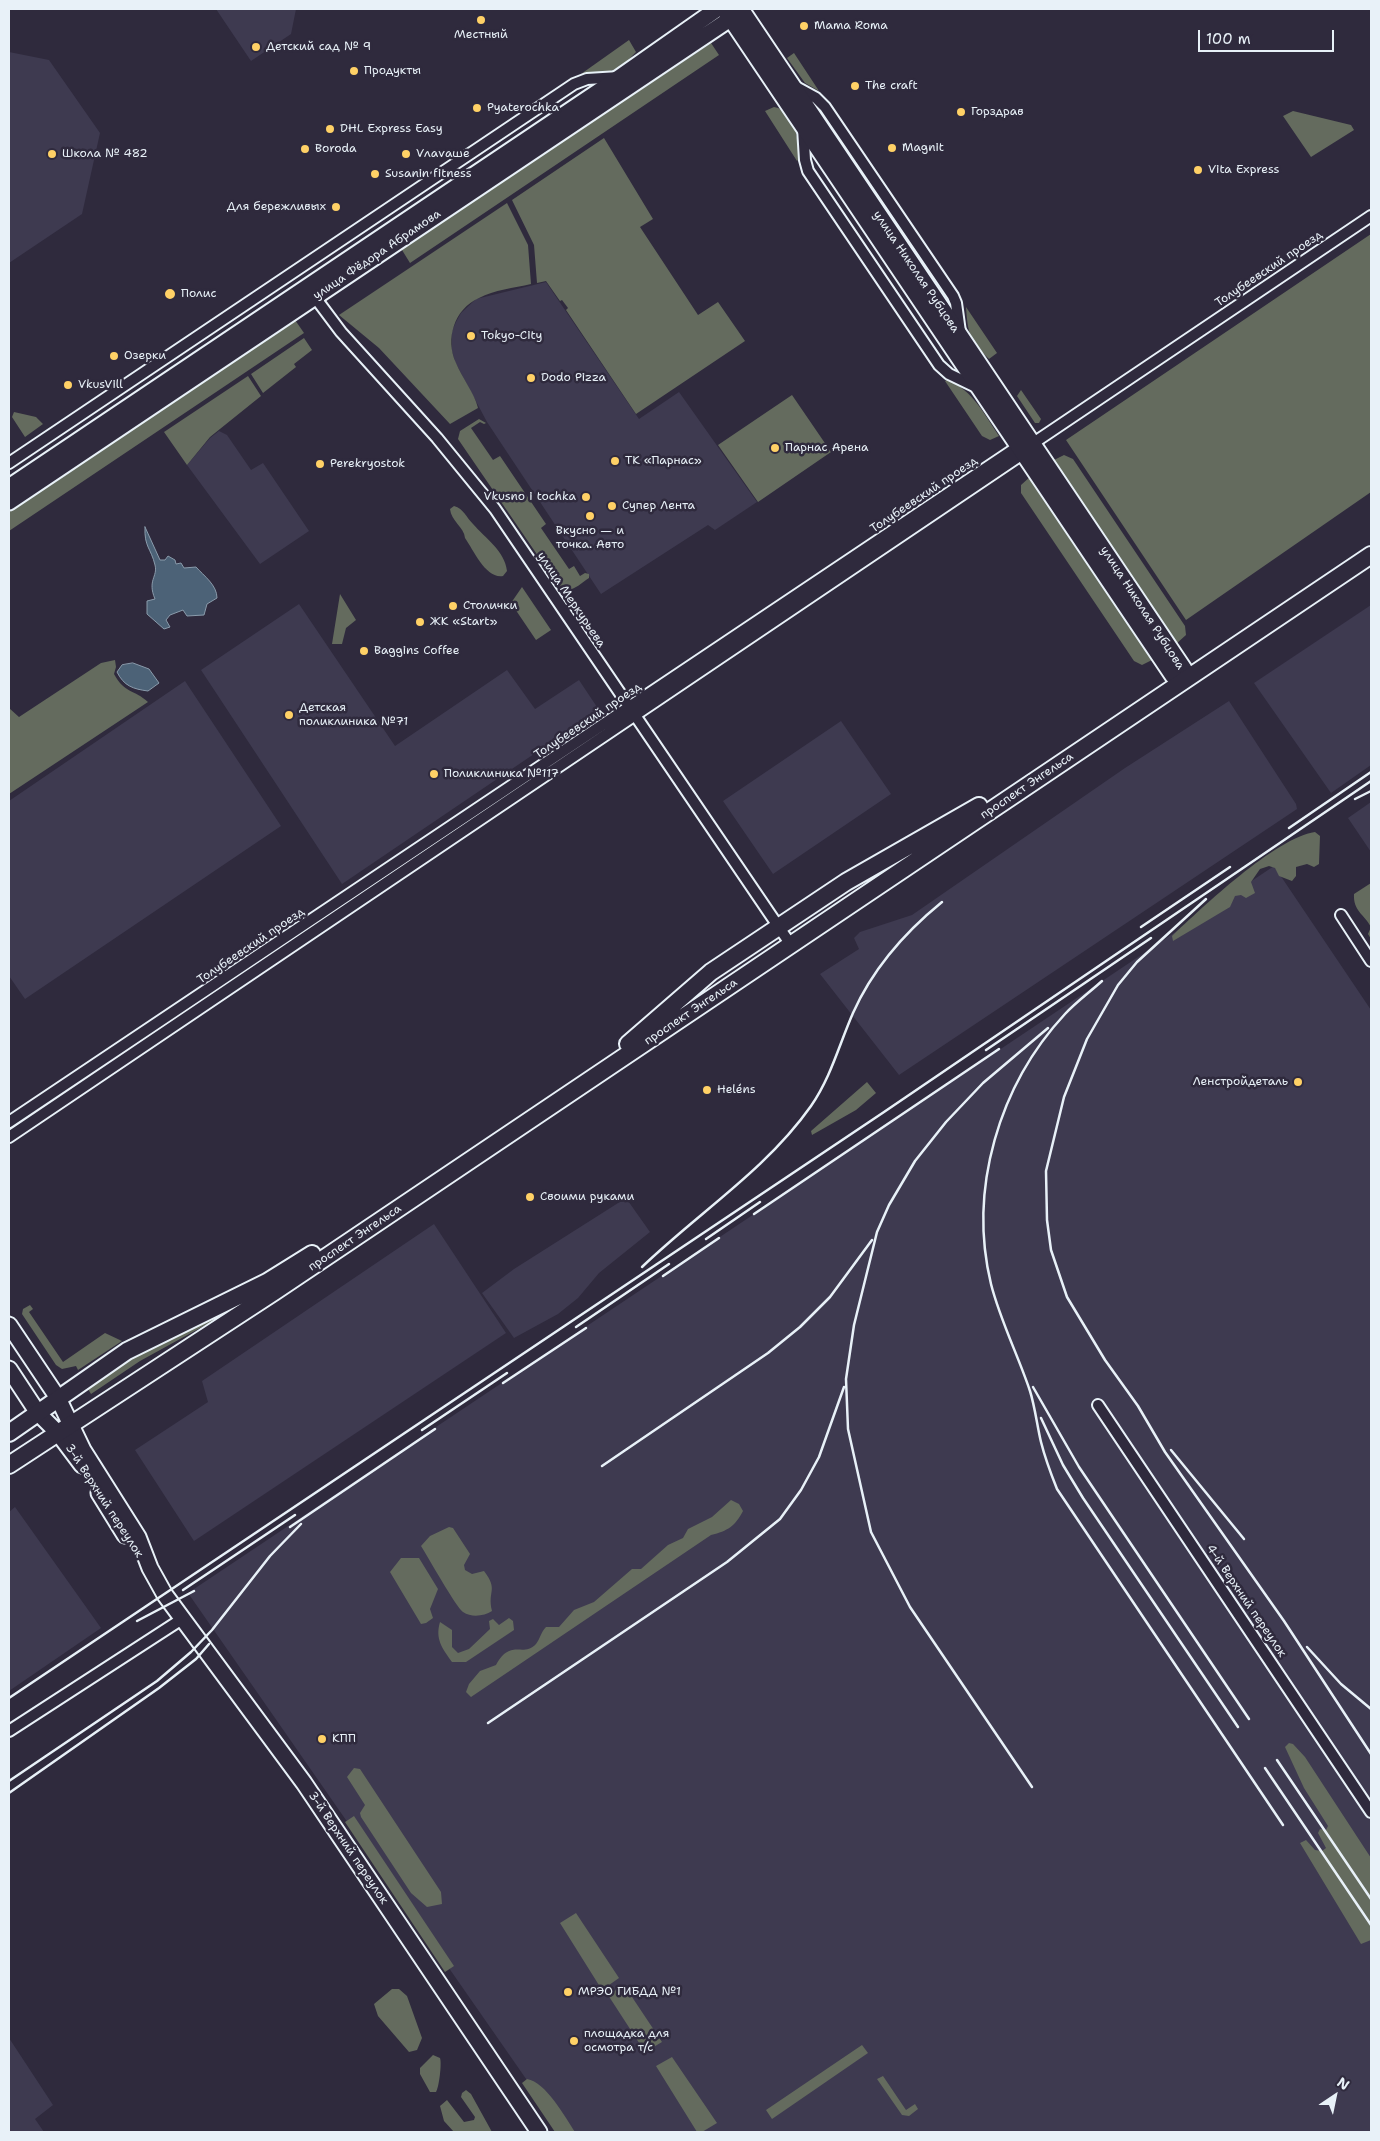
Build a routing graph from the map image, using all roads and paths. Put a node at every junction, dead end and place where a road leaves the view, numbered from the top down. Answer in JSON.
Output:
{"nodes":[{"id":1,"x":718,"y":9,"type":"edge"},
{"id":2,"x":737,"y":11,"type":"edge"},
{"id":3,"x":620,"y":77,"type":"junction"},
{"id":4,"x":802,"y":125,"type":"junction"},
{"id":5,"x":1371,"y":216,"type":"edge"},
{"id":6,"x":311,"y":292,"type":"junction"},
{"id":7,"x":982,"y":390,"type":"junction"},
{"id":8,"x":1025,"y":448,"type":"junction"},
{"id":9,"x":9,"y":463,"type":"edge"},
{"id":10,"x":9,"y":487,"type":"edge"},
{"id":11,"x":9,"y":502,"type":"edge"},
{"id":12,"x":1371,"y":543,"type":"edge"},
{"id":13,"x":1371,"y":555,"type":"edge"},
{"id":14,"x":1180,"y":675,"type":"junction"},
{"id":15,"x":632,"y":712,"type":"junction"},
{"id":16,"x":1341,"y":916,"type":"dead end"},
{"id":17,"x":778,"y":927,"type":"junction"},
{"id":18,"x":790,"y":945,"type":"junction"},
{"id":19,"x":1371,"y":961,"type":"edge"},
{"id":20,"x":9,"y":1122,"type":"edge"},
{"id":21,"x":21,"y":1126,"type":"junction"},
{"id":22,"x":9,"y":1132,"type":"edge"},
{"id":23,"x":9,"y":1137,"type":"edge"},
{"id":24,"x":9,"y":1325,"type":"edge"},
{"id":25,"x":9,"y":1369,"type":"edge"},
{"id":26,"x":58,"y":1398,"type":"junction"},
{"id":27,"x":1098,"y":1405,"type":"dead end"},
{"id":28,"x":38,"y":1413,"type":"junction"},
{"id":29,"x":64,"y":1429,"type":"junction"},
{"id":30,"x":9,"y":1433,"type":"edge"},
{"id":31,"x":9,"y":1466,"type":"edge"},
{"id":32,"x":182,"y":1619,"type":"junction"},
{"id":33,"x":9,"y":1731,"type":"edge"},
{"id":34,"x":1371,"y":1812,"type":"edge"},
{"id":35,"x":540,"y":2132,"type":"edge"}],
"edges":[{"from":1,"to":3,"type":"street","name":"улица Фёдора Абрамова"},
{"from":2,"to":4,"type":"street","name":"улица Николая Рубцова"},
{"from":2,"to":6,"type":"street","name":"улица Фёдора Абрамова"},
{"from":2,"to":8,"type":"street","name":"улица Николая Рубцова"},
{"from":3,"to":6,"type":"street","name":"улица Фёдора Абрамова"},
{"from":3,"to":9,"type":"street"},
{"from":4,"to":7,"type":"street","name":"улица Николая Рубцова"},
{"from":4,"to":7,"type":"street"},
{"from":5,"to":8,"type":"street","name":"Толубеевский проезд"},
{"from":6,"to":10,"type":"street","name":"улица Фёдора Абрамова"},
{"from":6,"to":11,"type":"street","name":"улица Фёдора Абрамова"},
{"from":6,"to":15,"type":"street","name":"улица Меркурьева"},
{"from":7,"to":8,"type":"street","name":"улица Николая Рубцова"},
{"from":8,"to":14,"type":"street","name":"улица Николая Рубцова"},
{"from":8,"to":15,"type":"street","name":"Толубеевский проезд"},
{"from":12,"to":14,"type":"main road","name":"проспект Энгельса"},
{"from":13,"to":14,"type":"main road","name":"проспект Энгельса"},
{"from":14,"to":17,"type":"main road","name":"проспект Энгельса"},
{"from":14,"to":18,"type":"main road","name":"проспект Энгельса"},
{"from":15,"to":17,"type":"street","name":"улица Меркурьева"},
{"from":15,"to":20,"type":"street","name":"Толубеевский проезд"},
{"from":15,"to":21,"type":"street","name":"Толубеевский проезд"},
{"from":16,"to":19,"type":"street"},
{"from":17,"to":18,"type":"street","name":"улица Меркурьева"},
{"from":17,"to":26,"type":"main road","name":"проспект Энгельса"},
{"from":18,"to":29,"type":"main road","name":"проспект Энгельса"},
{"from":21,"to":22,"type":"street","name":"Толубеевский проезд"},
{"from":21,"to":23,"type":"street","name":"Толубеевский проезд"},
{"from":24,"to":26,"type":"street"},
{"from":25,"to":28,"type":"street"},
{"from":26,"to":28,"type":"main road","name":"проспект Энгельса"},
{"from":26,"to":29,"type":"street"},
{"from":27,"to":34,"type":"street","name":"4-й Верхний переулок"},
{"from":28,"to":29,"type":"street"},
{"from":28,"to":30,"type":"main road","name":"проспект Энгельса"},
{"from":29,"to":31,"type":"main road","name":"проспект Энгельса"},
{"from":29,"to":32,"type":"street","name":"3-й Верхний переулок"},
{"from":32,"to":33,"type":"street"},
{"from":32,"to":35,"type":"street","name":"3-й Верхний переулок"}]}
